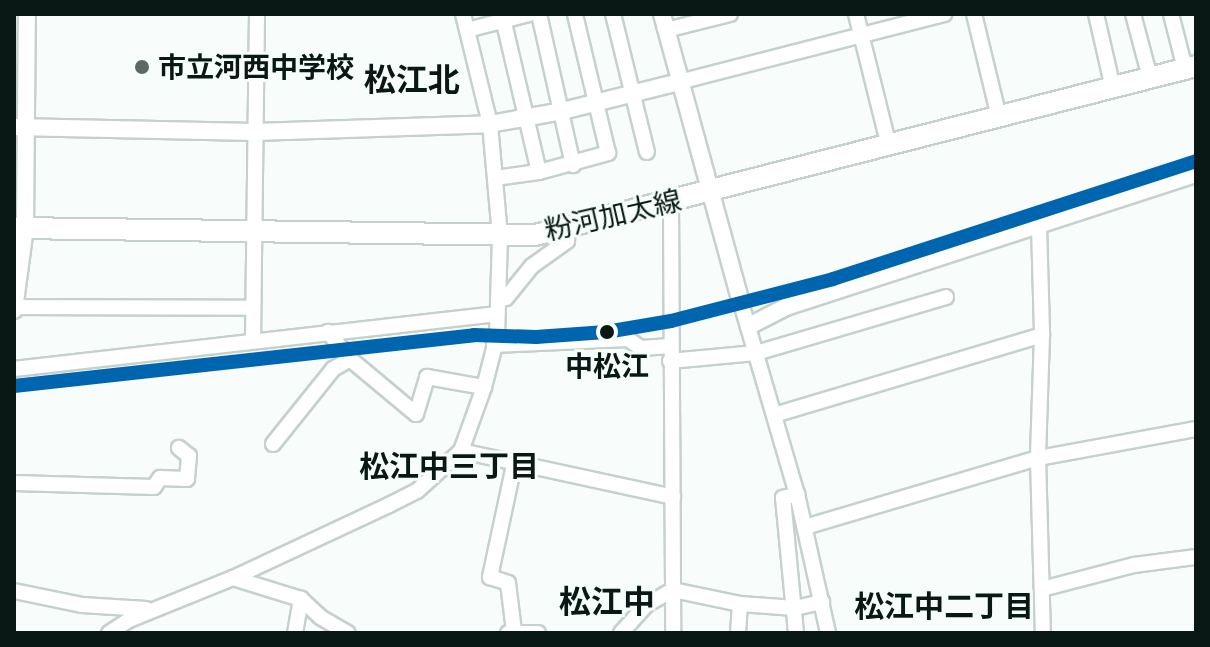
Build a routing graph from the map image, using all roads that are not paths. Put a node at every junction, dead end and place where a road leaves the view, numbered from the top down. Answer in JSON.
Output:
{"nodes":[{"id":1,"x":27,"y":14,"type":"edge"},
{"id":2,"x":257,"y":14,"type":"edge"},
{"id":3,"x":463,"y":14,"type":"edge"},
{"id":4,"x":529,"y":14,"type":"edge"},
{"id":5,"x":539,"y":14,"type":"edge"},
{"id":6,"x":575,"y":14,"type":"edge"},
{"id":7,"x":613,"y":14,"type":"edge"},
{"id":8,"x":730,"y":14,"type":"edge"},
{"id":9,"x":856,"y":14,"type":"edge"},
{"id":10,"x":944,"y":14,"type":"edge"},
{"id":11,"x":974,"y":14,"type":"edge"},
{"id":12,"x":1096,"y":14,"type":"edge"},
{"id":13,"x":1133,"y":14,"type":"edge"},
{"id":14,"x":1171,"y":14,"type":"edge"},
{"id":15,"x":503,"y":17,"type":"edge"},
{"id":16,"x":664,"y":22,"type":"edge"},
{"id":17,"x":467,"y":30,"type":"junction"},
{"id":18,"x":862,"y":35,"type":"junction"},
{"id":19,"x":1190,"y":67,"type":"edge"},
{"id":20,"x":1150,"y":78,"type":"junction"},
{"id":21,"x":679,"y":82,"type":"junction"},
{"id":22,"x":1113,"y":88,"type":"junction"},
{"id":23,"x":633,"y":93,"type":"junction"},
{"id":24,"x":597,"y":102,"type":"junction"},
{"id":25,"x":562,"y":111,"type":"junction"},
{"id":26,"x":529,"y":117,"type":"junction"},
{"id":27,"x":999,"y":117,"type":"junction"},
{"id":28,"x":490,"y":124,"type":"junction"},
{"id":29,"x":20,"y":127,"type":"edge"},
{"id":30,"x":255,"y":132,"type":"junction"},
{"id":31,"x":889,"y":146,"type":"junction"},
{"id":32,"x":647,"y":152,"type":"dead end"},
{"id":33,"x":573,"y":165,"type":"junction"},
{"id":34,"x":539,"y":172,"type":"junction"},
{"id":35,"x":1196,"y":174,"type":"edge"},
{"id":36,"x":495,"y":178,"type":"junction"},
{"id":37,"x":709,"y":192,"type":"junction"},
{"id":38,"x":671,"y":202,"type":"junction"},
{"id":39,"x":1039,"y":225,"type":"junction"},
{"id":40,"x":20,"y":228,"type":"edge"},
{"id":41,"x":568,"y":228,"type":"junction"},
{"id":42,"x":255,"y":230,"type":"junction"},
{"id":43,"x":500,"y":236,"type":"junction"},
{"id":44,"x":946,"y":297,"type":"dead end"},
{"id":45,"x":741,"y":303,"type":"joint"},
{"id":46,"x":497,"y":307,"type":"junction"},
{"id":47,"x":14,"y":308,"type":"edge"},
{"id":48,"x":252,"y":308,"type":"junction"},
{"id":49,"x":749,"y":326,"type":"junction"},
{"id":50,"x":328,"y":332,"type":"junction"},
{"id":51,"x":1042,"y":335,"type":"junction"},
{"id":52,"x":253,"y":340,"type":"junction"},
{"id":53,"x":494,"y":345,"type":"junction"},
{"id":54,"x":756,"y":353,"type":"junction"},
{"id":55,"x":670,"y":354,"type":"junction"},
{"id":56,"x":350,"y":359,"type":"junction"},
{"id":57,"x":14,"y":369,"type":"edge"},
{"id":58,"x":484,"y":387,"type":"junction"},
{"id":59,"x":774,"y":415,"type":"junction"},
{"id":60,"x":1196,"y":429,"type":"edge"},
{"id":61,"x":273,"y":444,"type":"dead end"},
{"id":62,"x":179,"y":448,"type":"dead end"},
{"id":63,"x":461,"y":451,"type":"junction"},
{"id":64,"x":1038,"y":458,"type":"junction"},
{"id":65,"x":514,"y":465,"type":"junction"},
{"id":66,"x":14,"y":483,"type":"edge"},
{"id":67,"x":797,"y":494,"type":"junction"},
{"id":68,"x":673,"y":497,"type":"junction"},
{"id":69,"x":805,"y":527,"type":"junction"},
{"id":70,"x":1196,"y":557,"type":"edge"},
{"id":71,"x":233,"y":578,"type":"junction"},
{"id":72,"x":1042,"y":589,"type":"junction"},
{"id":73,"x":673,"y":590,"type":"junction"},
{"id":74,"x":14,"y":591,"type":"edge"},
{"id":75,"x":301,"y":599,"type":"junction"},
{"id":76,"x":822,"y":602,"type":"junction"},
{"id":77,"x":740,"y":604,"type":"junction"},
{"id":78,"x":795,"y":608,"type":"junction"},
{"id":79,"x":155,"y":609,"type":"junction"},
{"id":80,"x":511,"y":632,"type":"edge"},
{"id":81,"x":109,"y":633,"type":"edge"},
{"id":82,"x":295,"y":633,"type":"edge"},
{"id":83,"x":348,"y":633,"type":"edge"},
{"id":84,"x":538,"y":633,"type":"edge"},
{"id":85,"x":621,"y":633,"type":"edge"},
{"id":86,"x":673,"y":633,"type":"edge"},
{"id":87,"x":738,"y":633,"type":"edge"},
{"id":88,"x":796,"y":633,"type":"edge"},
{"id":89,"x":828,"y":633,"type":"edge"},
{"id":90,"x":1043,"y":633,"type":"edge"}],
"edges":[{"from":1,"to":29,"type":"street"},
{"from":2,"to":30,"type":"street"},
{"from":3,"to":17,"type":"street"},
{"from":4,"to":15,"type":"street"},
{"from":5,"to":25,"type":"street"},
{"from":6,"to":24,"type":"street"},
{"from":7,"to":23,"type":"street"},
{"from":8,"to":16,"type":"street"},
{"from":9,"to":18,"type":"street"},
{"from":10,"to":18,"type":"street"},
{"from":11,"to":27,"type":"street"},
{"from":12,"to":22,"type":"street"},
{"from":13,"to":20,"type":"street"},
{"from":14,"to":19,"type":"street"},
{"from":15,"to":17,"type":"street"},
{"from":15,"to":26,"type":"street"},
{"from":16,"to":21,"type":"street"},
{"from":17,"to":28,"type":"street"},
{"from":18,"to":21,"type":"street"},
{"from":18,"to":31,"type":"street"},
{"from":19,"to":20,"type":"main road","name":"粉河加太線"},
{"from":20,"to":22,"type":"main road","name":"粉河加太線"},
{"from":21,"to":23,"type":"street"},
{"from":21,"to":37,"type":"street"},
{"from":22,"to":27,"type":"main road","name":"粉河加太線"},
{"from":23,"to":24,"type":"street"},
{"from":23,"to":32,"type":"street"},
{"from":24,"to":25,"type":"street"},
{"from":24,"to":33,"type":"street"},
{"from":25,"to":26,"type":"street"},
{"from":25,"to":33,"type":"street"},
{"from":26,"to":28,"type":"street"},
{"from":26,"to":34,"type":"street"},
{"from":27,"to":31,"type":"main road","name":"粉河加太線"},
{"from":28,"to":30,"type":"street"},
{"from":28,"to":36,"type":"street"},
{"from":29,"to":30,"type":"street"},
{"from":29,"to":40,"type":"street"},
{"from":30,"to":42,"type":"street"},
{"from":31,"to":37,"type":"main road","name":"粉河加太線"},
{"from":33,"to":34,"type":"street"},
{"from":34,"to":36,"type":"street"},
{"from":35,"to":39,"type":"street"},
{"from":36,"to":43,"type":"street"},
{"from":37,"to":38,"type":"main road","name":"粉河加太線"},
{"from":37,"to":45,"type":"street"},
{"from":38,"to":41,"type":"main road","name":"粉河加太線"},
{"from":38,"to":55,"type":"street"},
{"from":39,"to":49,"type":"street"},
{"from":39,"to":51,"type":"street"},
{"from":40,"to":42,"type":"main road","name":"粉河加太線"},
{"from":40,"to":47,"type":"street"},
{"from":41,"to":43,"type":"main road","name":"粉河加太線"},
{"from":41,"to":46,"type":"street"},
{"from":42,"to":43,"type":"main road","name":"粉河加太線"},
{"from":42,"to":48,"type":"street"},
{"from":43,"to":46,"type":"street"},
{"from":44,"to":54,"type":"street"},
{"from":45,"to":49,"type":"street"},
{"from":46,"to":50,"type":"street"},
{"from":46,"to":53,"type":"street"},
{"from":47,"to":48,"type":"street"},
{"from":48,"to":52,"type":"street"},
{"from":49,"to":54,"type":"street"},
{"from":50,"to":52,"type":"street"},
{"from":50,"to":56,"type":"street"},
{"from":51,"to":59,"type":"street"},
{"from":51,"to":64,"type":"street"},
{"from":52,"to":57,"type":"street"},
{"from":53,"to":55,"type":"street"},
{"from":53,"to":58,"type":"street"},
{"from":54,"to":55,"type":"street"},
{"from":54,"to":59,"type":"street"},
{"from":55,"to":68,"type":"street"},
{"from":56,"to":58,"type":"street"},
{"from":56,"to":61,"type":"street"},
{"from":58,"to":63,"type":"street"},
{"from":59,"to":67,"type":"street"},
{"from":60,"to":64,"type":"street"},
{"from":62,"to":66,"type":"street"},
{"from":63,"to":65,"type":"street"},
{"from":63,"to":71,"type":"street"},
{"from":64,"to":69,"type":"street"},
{"from":64,"to":72,"type":"street"},
{"from":65,"to":68,"type":"street"},
{"from":65,"to":80,"type":"street"},
{"from":67,"to":69,"type":"street"},
{"from":67,"to":78,"type":"street"},
{"from":68,"to":73,"type":"street"},
{"from":69,"to":76,"type":"street"},
{"from":70,"to":72,"type":"street"},
{"from":71,"to":75,"type":"street"},
{"from":71,"to":79,"type":"street"},
{"from":72,"to":90,"type":"street"},
{"from":73,"to":77,"type":"street"},
{"from":73,"to":85,"type":"street"},
{"from":73,"to":86,"type":"street"},
{"from":74,"to":79,"type":"street"},
{"from":75,"to":82,"type":"street"},
{"from":75,"to":83,"type":"street"},
{"from":76,"to":78,"type":"street"},
{"from":76,"to":89,"type":"street"},
{"from":77,"to":78,"type":"street"},
{"from":77,"to":87,"type":"street"},
{"from":78,"to":88,"type":"street"},
{"from":79,"to":81,"type":"street"},
{"from":80,"to":84,"type":"street"}]}
